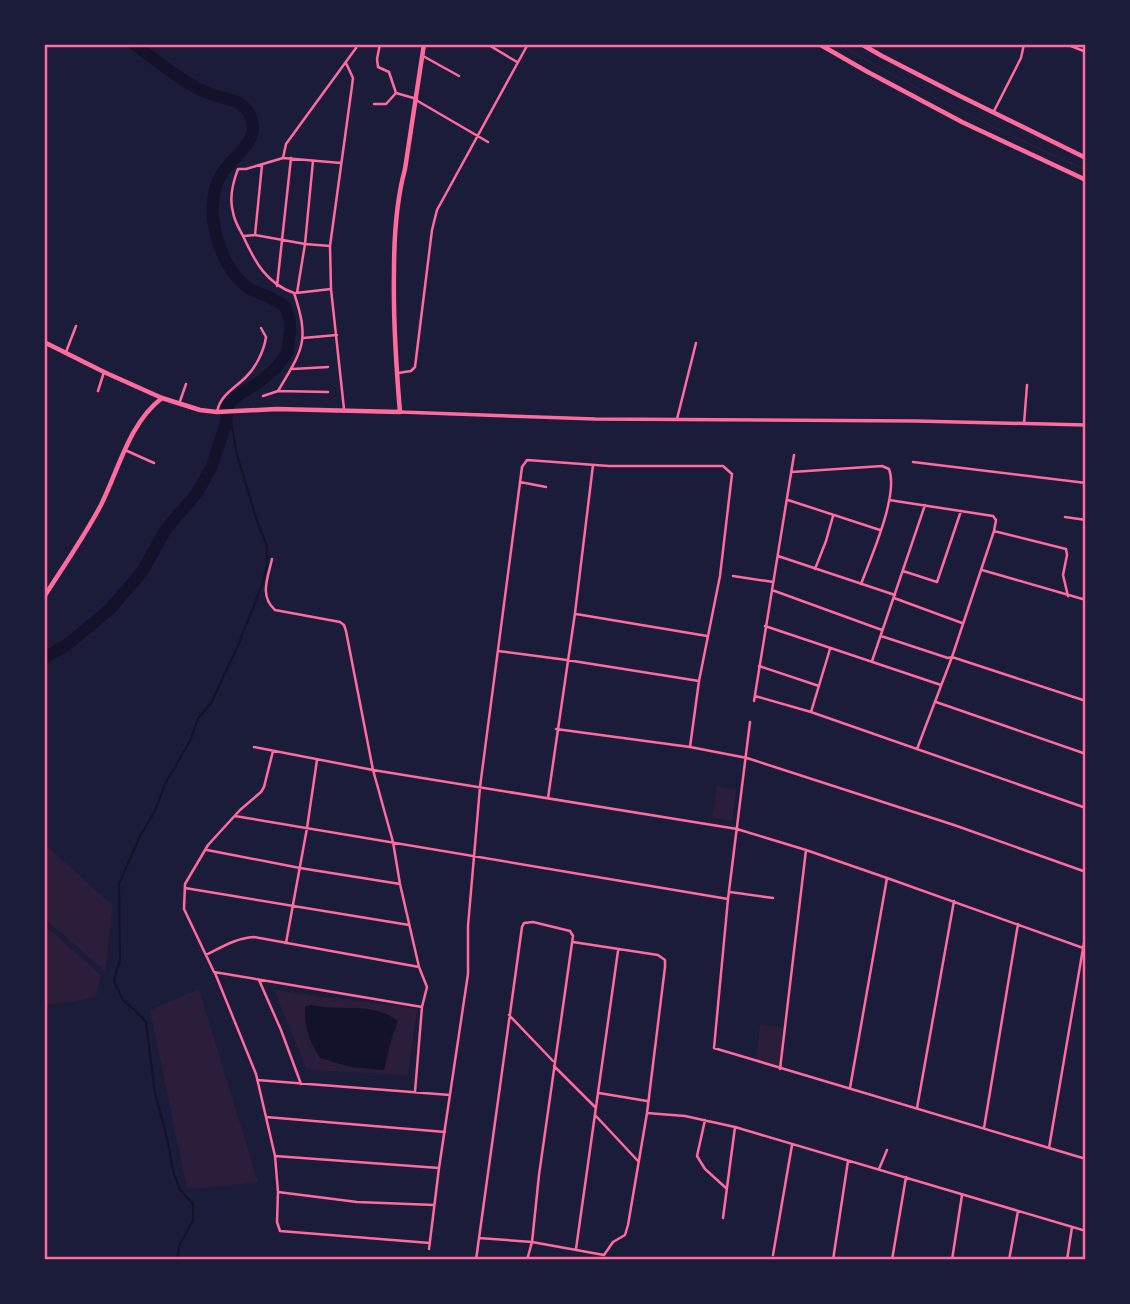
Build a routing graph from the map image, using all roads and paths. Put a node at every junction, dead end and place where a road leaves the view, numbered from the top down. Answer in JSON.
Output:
{"nodes":[{"id":1,"x":380,"y":44,"type":"edge"},
{"id":2,"x":424,"y":44,"type":"edge"},
{"id":3,"x":487,"y":44,"type":"edge"},
{"id":4,"x":528,"y":44,"type":"edge"},
{"id":5,"x":819,"y":44,"type":"edge"},
{"id":6,"x":861,"y":44,"type":"edge"},
{"id":7,"x":1024,"y":44,"type":"edge"},
{"id":8,"x":1066,"y":44,"type":"edge"},
{"id":9,"x":1082,"y":44,"type":"edge"},
{"id":10,"x":356,"y":48,"type":"dead end"},
{"id":11,"x":1080,"y":50,"type":"junction"},
{"id":12,"x":1086,"y":52,"type":"edge"},
{"id":13,"x":423,"y":56,"type":"junction"},
{"id":14,"x":517,"y":62,"type":"junction"},
{"id":15,"x":346,"y":63,"type":"junction"},
{"id":16,"x":459,"y":76,"type":"dead end"},
{"id":17,"x":396,"y":93,"type":"junction"},
{"id":18,"x":416,"y":99,"type":"junction"},
{"id":19,"x":374,"y":104,"type":"dead end"},
{"id":20,"x":993,"y":113,"type":"junction"},
{"id":21,"x":476,"y":136,"type":"junction"},
{"id":22,"x":488,"y":142,"type":"dead end"},
{"id":23,"x":283,"y":158,"type":"junction"},
{"id":24,"x":291,"y":158,"type":"junction"},
{"id":25,"x":1086,"y":158,"type":"edge"},
{"id":26,"x":314,"y":161,"type":"junction"},
{"id":27,"x":341,"y":163,"type":"junction"},
{"id":28,"x":262,"y":164,"type":"junction"},
{"id":29,"x":1086,"y":180,"type":"edge"},
{"id":30,"x":255,"y":235,"type":"junction"},
{"id":31,"x":243,"y":236,"type":"junction"},
{"id":32,"x":281,"y":239,"type":"junction"},
{"id":33,"x":304,"y":244,"type":"junction"},
{"id":34,"x":330,"y":246,"type":"junction"},
{"id":35,"x":277,"y":286,"type":"junction"},
{"id":36,"x":331,"y":289,"type":"junction"},
{"id":37,"x":295,"y":293,"type":"junction"},
{"id":38,"x":76,"y":326,"type":"dead end"},
{"id":39,"x":261,"y":328,"type":"dead end"},
{"id":40,"x":337,"y":335,"type":"junction"},
{"id":41,"x":303,"y":338,"type":"junction"},
{"id":42,"x":44,"y":342,"type":"edge"},
{"id":43,"x":696,"y":343,"type":"dead end"},
{"id":44,"x":65,"y":352,"type":"junction"},
{"id":45,"x":328,"y":367,"type":"dead end"},
{"id":46,"x":292,"y":369,"type":"junction"},
{"id":47,"x":104,"y":372,"type":"junction"},
{"id":48,"x":397,"y":373,"type":"junction"},
{"id":49,"x":186,"y":384,"type":"dead end"},
{"id":50,"x":1027,"y":385,"type":"dead end"},
{"id":51,"x":99,"y":391,"type":"dead end"},
{"id":52,"x":278,"y":391,"type":"junction"},
{"id":53,"x":328,"y":392,"type":"dead end"},
{"id":54,"x":263,"y":396,"type":"dead end"},
{"id":55,"x":162,"y":398,"type":"junction"},
{"id":56,"x":179,"y":404,"type":"junction"},
{"id":57,"x":344,"y":410,"type":"junction"},
{"id":58,"x":219,"y":412,"type":"junction"},
{"id":59,"x":400,"y":412,"type":"junction"},
{"id":60,"x":677,"y":419,"type":"junction"},
{"id":61,"x":1024,"y":424,"type":"junction"},
{"id":62,"x":1086,"y":425,"type":"edge"},
{"id":63,"x":125,"y":450,"type":"junction"},
{"id":64,"x":794,"y":455,"type":"dead end"},
{"id":65,"x":154,"y":463,"type":"dead end"},
{"id":66,"x":913,"y":463,"type":"dead end"},
{"id":67,"x":593,"y":465,"type":"junction"},
{"id":68,"x":792,"y":472,"type":"junction"},
{"id":69,"x":520,"y":482,"type":"junction"},
{"id":70,"x":1086,"y":483,"type":"edge"},
{"id":71,"x":546,"y":487,"type":"dead end"},
{"id":72,"x":788,"y":500,"type":"junction"},
{"id":73,"x":890,"y":500,"type":"junction"},
{"id":74,"x":925,"y":505,"type":"junction"},
{"id":75,"x":961,"y":511,"type":"junction"},
{"id":76,"x":834,"y":515,"type":"junction"},
{"id":77,"x":1065,"y":517,"type":"dead end"},
{"id":78,"x":1086,"y":520,"type":"edge"},
{"id":79,"x":880,"y":530,"type":"junction"},
{"id":80,"x":994,"y":531,"type":"junction"},
{"id":81,"x":778,"y":556,"type":"junction"},
{"id":82,"x":272,"y":559,"type":"dead end"},
{"id":83,"x":815,"y":569,"type":"junction"},
{"id":84,"x":981,"y":569,"type":"junction"},
{"id":85,"x":903,"y":571,"type":"junction"},
{"id":86,"x":733,"y":576,"type":"dead end"},
{"id":87,"x":773,"y":582,"type":"junction"},
{"id":88,"x":861,"y":584,"type":"junction"},
{"id":89,"x":772,"y":590,"type":"junction"},
{"id":90,"x":894,"y":596,"type":"junction"},
{"id":91,"x":1068,"y":596,"type":"junction"},
{"id":92,"x":44,"y":597,"type":"edge"},
{"id":93,"x":1086,"y":600,"type":"edge"},
{"id":94,"x":575,"y":614,"type":"junction"},
{"id":95,"x":962,"y":623,"type":"junction"},
{"id":96,"x":765,"y":626,"type":"junction"},
{"id":97,"x":882,"y":630,"type":"junction"},
{"id":98,"x":707,"y":636,"type":"junction"},
{"id":99,"x":881,"y":636,"type":"junction"},
{"id":100,"x":830,"y":649,"type":"junction"},
{"id":101,"x":497,"y":651,"type":"junction"},
{"id":102,"x":952,"y":657,"type":"junction"},
{"id":103,"x":567,"y":660,"type":"junction"},
{"id":104,"x":872,"y":661,"type":"junction"},
{"id":105,"x":759,"y":666,"type":"junction"},
{"id":106,"x":699,"y":681,"type":"junction"},
{"id":107,"x":819,"y":685,"type":"junction"},
{"id":108,"x":942,"y":685,"type":"junction"},
{"id":109,"x":755,"y":696,"type":"junction"},
{"id":110,"x":754,"y":701,"type":"dead end"},
{"id":111,"x":1086,"y":701,"type":"edge"},
{"id":112,"x":936,"y":702,"type":"junction"},
{"id":113,"x":811,"y":712,"type":"junction"},
{"id":114,"x":750,"y":722,"type":"dead end"},
{"id":115,"x":556,"y":729,"type":"junction"},
{"id":116,"x":254,"y":747,"type":"dead end"},
{"id":117,"x":690,"y":747,"type":"junction"},
{"id":118,"x":917,"y":748,"type":"junction"},
{"id":119,"x":273,"y":751,"type":"junction"},
{"id":120,"x":1086,"y":754,"type":"edge"},
{"id":121,"x":747,"y":758,"type":"junction"},
{"id":122,"x":317,"y":760,"type":"junction"},
{"id":123,"x":373,"y":770,"type":"junction"},
{"id":124,"x":480,"y":787,"type":"junction"},
{"id":125,"x":548,"y":797,"type":"junction"},
{"id":126,"x":1086,"y":808,"type":"edge"},
{"id":127,"x":235,"y":816,"type":"junction"},
{"id":128,"x":307,"y":828,"type":"junction"},
{"id":129,"x":737,"y":829,"type":"junction"},
{"id":130,"x":393,"y":842,"type":"junction"},
{"id":131,"x":205,"y":849,"type":"junction"},
{"id":132,"x":806,"y":850,"type":"junction"},
{"id":133,"x":474,"y":856,"type":"junction"},
{"id":134,"x":299,"y":867,"type":"junction"},
{"id":135,"x":1086,"y":872,"type":"edge"},
{"id":136,"x":887,"y":878,"type":"junction"},
{"id":137,"x":400,"y":884,"type":"junction"},
{"id":138,"x":185,"y":888,"type":"junction"},
{"id":139,"x":730,"y":892,"type":"junction"},
{"id":140,"x":773,"y":898,"type":"dead end"},
{"id":141,"x":728,"y":899,"type":"junction"},
{"id":142,"x":954,"y":901,"type":"junction"},
{"id":143,"x":294,"y":905,"type":"junction"},
{"id":144,"x":1018,"y":924,"type":"junction"},
{"id":145,"x":409,"y":925,"type":"junction"},
{"id":146,"x":1086,"y":931,"type":"edge"},
{"id":147,"x":572,"y":942,"type":"junction"},
{"id":148,"x":286,"y":944,"type":"junction"},
{"id":149,"x":1085,"y":948,"type":"edge"},
{"id":150,"x":618,"y":950,"type":"junction"},
{"id":151,"x":206,"y":955,"type":"junction"},
{"id":152,"x":419,"y":967,"type":"junction"},
{"id":153,"x":214,"y":972,"type":"junction"},
{"id":154,"x":259,"y":981,"type":"junction"},
{"id":155,"x":422,"y":1007,"type":"junction"},
{"id":156,"x":509,"y":1015,"type":"junction"},
{"id":157,"x":554,"y":1064,"type":"junction"},
{"id":158,"x":780,"y":1069,"type":"junction"},
{"id":159,"x":257,"y":1080,"type":"junction"},
{"id":160,"x":301,"y":1084,"type":"junction"},
{"id":161,"x":849,"y":1090,"type":"junction"},
{"id":162,"x":415,"y":1092,"type":"junction"},
{"id":163,"x":599,"y":1093,"type":"junction"},
{"id":164,"x":450,"y":1095,"type":"junction"},
{"id":165,"x":649,"y":1101,"type":"junction"},
{"id":166,"x":596,"y":1108,"type":"junction"},
{"id":167,"x":917,"y":1109,"type":"junction"},
{"id":168,"x":647,"y":1112,"type":"junction"},
{"id":169,"x":595,"y":1115,"type":"junction"},
{"id":170,"x":265,"y":1117,"type":"junction"},
{"id":171,"x":705,"y":1120,"type":"junction"},
{"id":172,"x":735,"y":1127,"type":"junction"},
{"id":173,"x":984,"y":1129,"type":"junction"},
{"id":174,"x":444,"y":1132,"type":"junction"},
{"id":175,"x":792,"y":1145,"type":"junction"},
{"id":176,"x":1049,"y":1148,"type":"junction"},
{"id":177,"x":887,"y":1150,"type":"dead end"},
{"id":178,"x":275,"y":1156,"type":"junction"},
{"id":179,"x":638,"y":1160,"type":"junction"},
{"id":180,"x":1086,"y":1160,"type":"edge"},
{"id":181,"x":849,"y":1161,"type":"junction"},
{"id":182,"x":439,"y":1168,"type":"junction"},
{"id":183,"x":879,"y":1169,"type":"junction"},
{"id":184,"x":906,"y":1177,"type":"junction"},
{"id":185,"x":726,"y":1188,"type":"junction"},
{"id":186,"x":278,"y":1192,"type":"junction"},
{"id":187,"x":962,"y":1195,"type":"junction"},
{"id":188,"x":434,"y":1205,"type":"junction"},
{"id":189,"x":1018,"y":1211,"type":"junction"},
{"id":190,"x":723,"y":1218,"type":"dead end"},
{"id":191,"x":1072,"y":1227,"type":"junction"},
{"id":192,"x":1086,"y":1231,"type":"edge"},
{"id":193,"x":479,"y":1238,"type":"junction"},
{"id":194,"x":532,"y":1242,"type":"junction"},
{"id":195,"x":430,"y":1243,"type":"junction"},
{"id":196,"x":429,"y":1249,"type":"dead end"},
{"id":197,"x":576,"y":1249,"type":"junction"},
{"id":198,"x":773,"y":1255,"type":"dead end"},
{"id":199,"x":475,"y":1260,"type":"edge"},
{"id":200,"x":527,"y":1260,"type":"edge"},
{"id":201,"x":833,"y":1260,"type":"edge"},
{"id":202,"x":892,"y":1260,"type":"edge"},
{"id":203,"x":952,"y":1260,"type":"edge"},
{"id":204,"x":1009,"y":1260,"type":"edge"},
{"id":205,"x":1067,"y":1260,"type":"edge"}],
"edges":[{"from":1,"to":17,"type":"street"},
{"from":2,"to":13,"type":"main road"},
{"from":3,"to":14,"type":"street"},
{"from":4,"to":14,"type":"street"},
{"from":5,"to":29,"type":"main road"},
{"from":6,"to":20,"type":"main road"},
{"from":7,"to":20,"type":"street"},
{"from":8,"to":11,"type":"street"},
{"from":9,"to":11,"type":"street"},
{"from":10,"to":15,"type":"street"},
{"from":11,"to":12,"type":"street"},
{"from":13,"to":16,"type":"street"},
{"from":13,"to":18,"type":"main road"},
{"from":14,"to":21,"type":"street"},
{"from":15,"to":23,"type":"street"},
{"from":15,"to":27,"type":"street"},
{"from":17,"to":18,"type":"street"},
{"from":17,"to":19,"type":"street"},
{"from":18,"to":21,"type":"street"},
{"from":18,"to":48,"type":"main road"},
{"from":20,"to":25,"type":"main road"},
{"from":21,"to":22,"type":"street"},
{"from":21,"to":48,"type":"street"},
{"from":23,"to":24,"type":"street"},
{"from":23,"to":28,"type":"street"},
{"from":24,"to":26,"type":"street"},
{"from":24,"to":32,"type":"street"},
{"from":26,"to":27,"type":"street"},
{"from":26,"to":33,"type":"street"},
{"from":27,"to":34,"type":"street"},
{"from":28,"to":30,"type":"street"},
{"from":28,"to":31,"type":"street"},
{"from":30,"to":31,"type":"street"},
{"from":30,"to":32,"type":"street"},
{"from":31,"to":35,"type":"street"},
{"from":32,"to":33,"type":"street"},
{"from":32,"to":35,"type":"street"},
{"from":33,"to":34,"type":"street"},
{"from":33,"to":37,"type":"street"},
{"from":34,"to":36,"type":"street"},
{"from":35,"to":37,"type":"street"},
{"from":36,"to":37,"type":"street"},
{"from":36,"to":40,"type":"street"},
{"from":37,"to":41,"type":"street"},
{"from":38,"to":44,"type":"street"},
{"from":39,"to":58,"type":"street"},
{"from":40,"to":41,"type":"street"},
{"from":40,"to":57,"type":"street"},
{"from":41,"to":46,"type":"street"},
{"from":42,"to":44,"type":"main road"},
{"from":43,"to":60,"type":"street"},
{"from":44,"to":47,"type":"main road"},
{"from":45,"to":46,"type":"street"},
{"from":46,"to":52,"type":"street"},
{"from":47,"to":51,"type":"street"},
{"from":47,"to":55,"type":"main road"},
{"from":48,"to":59,"type":"main road"},
{"from":49,"to":56,"type":"street"},
{"from":50,"to":61,"type":"street"},
{"from":52,"to":53,"type":"street"},
{"from":52,"to":54,"type":"street"},
{"from":55,"to":56,"type":"main road"},
{"from":55,"to":63,"type":"main road"},
{"from":56,"to":58,"type":"main road"},
{"from":57,"to":58,"type":"main road"},
{"from":57,"to":59,"type":"main road"},
{"from":59,"to":60,"type":"street"},
{"from":60,"to":61,"type":"street"},
{"from":61,"to":62,"type":"street"},
{"from":63,"to":65,"type":"street"},
{"from":63,"to":92,"type":"main road"},
{"from":64,"to":68,"type":"street"},
{"from":66,"to":70,"type":"street"},
{"from":67,"to":69,"type":"street"},
{"from":67,"to":94,"type":"street"},
{"from":67,"to":98,"type":"street"},
{"from":68,"to":72,"type":"street"},
{"from":68,"to":73,"type":"street"},
{"from":69,"to":71,"type":"street"},
{"from":69,"to":101,"type":"street"},
{"from":72,"to":76,"type":"street"},
{"from":72,"to":81,"type":"street"},
{"from":73,"to":74,"type":"street"},
{"from":73,"to":79,"type":"street"},
{"from":74,"to":75,"type":"street"},
{"from":74,"to":85,"type":"street"},
{"from":75,"to":80,"type":"street"},
{"from":75,"to":85,"type":"street"},
{"from":76,"to":79,"type":"street"},
{"from":76,"to":83,"type":"street"},
{"from":77,"to":78,"type":"street"},
{"from":79,"to":88,"type":"street"},
{"from":80,"to":84,"type":"street"},
{"from":80,"to":91,"type":"street"},
{"from":81,"to":83,"type":"street"},
{"from":81,"to":87,"type":"street"},
{"from":82,"to":123,"type":"street"},
{"from":83,"to":88,"type":"street"},
{"from":84,"to":91,"type":"street"},
{"from":84,"to":95,"type":"street"},
{"from":85,"to":90,"type":"street"},
{"from":86,"to":87,"type":"street"},
{"from":87,"to":89,"type":"street"},
{"from":88,"to":90,"type":"street"},
{"from":89,"to":96,"type":"street"},
{"from":89,"to":97,"type":"street"},
{"from":90,"to":95,"type":"street"},
{"from":90,"to":97,"type":"street"},
{"from":91,"to":93,"type":"street"},
{"from":94,"to":98,"type":"street"},
{"from":94,"to":103,"type":"street"},
{"from":95,"to":102,"type":"street"},
{"from":96,"to":100,"type":"street"},
{"from":96,"to":105,"type":"street"},
{"from":97,"to":99,"type":"street"},
{"from":98,"to":106,"type":"street"},
{"from":99,"to":102,"type":"street"},
{"from":99,"to":104,"type":"street"},
{"from":100,"to":104,"type":"street"},
{"from":100,"to":107,"type":"street"},
{"from":101,"to":103,"type":"street"},
{"from":101,"to":124,"type":"street"},
{"from":102,"to":108,"type":"street"},
{"from":102,"to":111,"type":"street"},
{"from":103,"to":106,"type":"street"},
{"from":103,"to":115,"type":"street"},
{"from":104,"to":108,"type":"street"},
{"from":105,"to":107,"type":"street"},
{"from":105,"to":109,"type":"street"},
{"from":106,"to":117,"type":"street"},
{"from":107,"to":113,"type":"street"},
{"from":108,"to":112,"type":"street"},
{"from":109,"to":110,"type":"street"},
{"from":109,"to":113,"type":"street"},
{"from":112,"to":118,"type":"street"},
{"from":112,"to":120,"type":"street"},
{"from":113,"to":118,"type":"street"},
{"from":114,"to":121,"type":"street"},
{"from":115,"to":117,"type":"street"},
{"from":115,"to":125,"type":"street"},
{"from":116,"to":119,"type":"street"},
{"from":117,"to":121,"type":"street"},
{"from":118,"to":126,"type":"street"},
{"from":119,"to":122,"type":"street"},
{"from":119,"to":127,"type":"street"},
{"from":121,"to":129,"type":"street"},
{"from":121,"to":135,"type":"street"},
{"from":122,"to":123,"type":"street"},
{"from":122,"to":128,"type":"street"},
{"from":123,"to":124,"type":"street"},
{"from":123,"to":130,"type":"street"},
{"from":124,"to":125,"type":"street"},
{"from":124,"to":133,"type":"street"},
{"from":125,"to":129,"type":"street"},
{"from":127,"to":128,"type":"street"},
{"from":127,"to":131,"type":"street"},
{"from":128,"to":130,"type":"street"},
{"from":128,"to":134,"type":"street"},
{"from":129,"to":132,"type":"street"},
{"from":129,"to":139,"type":"street"},
{"from":130,"to":133,"type":"street"},
{"from":130,"to":137,"type":"street"},
{"from":131,"to":134,"type":"street"},
{"from":131,"to":138,"type":"street"},
{"from":132,"to":136,"type":"street"},
{"from":132,"to":158,"type":"street"},
{"from":133,"to":141,"type":"street"},
{"from":133,"to":164,"type":"street"},
{"from":134,"to":137,"type":"street"},
{"from":134,"to":143,"type":"street"},
{"from":136,"to":142,"type":"street"},
{"from":136,"to":161,"type":"street"},
{"from":137,"to":145,"type":"street"},
{"from":138,"to":143,"type":"street"},
{"from":138,"to":151,"type":"street"},
{"from":139,"to":140,"type":"street"},
{"from":139,"to":141,"type":"street"},
{"from":141,"to":158,"type":"street"},
{"from":142,"to":144,"type":"street"},
{"from":142,"to":167,"type":"street"},
{"from":143,"to":145,"type":"street"},
{"from":143,"to":148,"type":"street"},
{"from":144,"to":149,"type":"street"},
{"from":144,"to":173,"type":"street"},
{"from":145,"to":152,"type":"street"},
{"from":146,"to":149,"type":"street"},
{"from":147,"to":150,"type":"street"},
{"from":147,"to":156,"type":"street"},
{"from":147,"to":157,"type":"street"},
{"from":148,"to":151,"type":"street"},
{"from":148,"to":152,"type":"street"},
{"from":149,"to":176,"type":"street"},
{"from":150,"to":163,"type":"street"},
{"from":150,"to":165,"type":"street"},
{"from":151,"to":153,"type":"street"},
{"from":152,"to":155,"type":"street"},
{"from":153,"to":154,"type":"street"},
{"from":153,"to":159,"type":"street"},
{"from":154,"to":155,"type":"street"},
{"from":154,"to":160,"type":"street"},
{"from":155,"to":162,"type":"street"},
{"from":156,"to":157,"type":"street"},
{"from":156,"to":193,"type":"street"},
{"from":157,"to":166,"type":"street"},
{"from":157,"to":194,"type":"street"},
{"from":158,"to":161,"type":"street"},
{"from":159,"to":160,"type":"street"},
{"from":159,"to":170,"type":"street"},
{"from":160,"to":162,"type":"street"},
{"from":161,"to":167,"type":"street"},
{"from":162,"to":164,"type":"street"},
{"from":163,"to":165,"type":"street"},
{"from":163,"to":166,"type":"street"},
{"from":164,"to":174,"type":"street"},
{"from":165,"to":168,"type":"street"},
{"from":166,"to":169,"type":"street"},
{"from":167,"to":173,"type":"street"},
{"from":168,"to":171,"type":"street"},
{"from":168,"to":179,"type":"street"},
{"from":169,"to":179,"type":"street"},
{"from":169,"to":197,"type":"street"},
{"from":170,"to":174,"type":"street"},
{"from":170,"to":178,"type":"street"},
{"from":171,"to":172,"type":"street"},
{"from":171,"to":185,"type":"street"},
{"from":172,"to":175,"type":"street"},
{"from":172,"to":185,"type":"street"},
{"from":173,"to":176,"type":"street"},
{"from":174,"to":182,"type":"street"},
{"from":175,"to":181,"type":"street"},
{"from":175,"to":198,"type":"street"},
{"from":176,"to":180,"type":"street"},
{"from":177,"to":183,"type":"street"},
{"from":178,"to":182,"type":"street"},
{"from":178,"to":186,"type":"street"},
{"from":179,"to":197,"type":"street"},
{"from":181,"to":183,"type":"street"},
{"from":181,"to":201,"type":"street"},
{"from":182,"to":188,"type":"street"},
{"from":183,"to":184,"type":"street"},
{"from":184,"to":187,"type":"street"},
{"from":184,"to":202,"type":"street"},
{"from":185,"to":190,"type":"street"},
{"from":186,"to":188,"type":"street"},
{"from":186,"to":195,"type":"street"},
{"from":187,"to":189,"type":"street"},
{"from":187,"to":203,"type":"street"},
{"from":188,"to":195,"type":"street"},
{"from":189,"to":191,"type":"street"},
{"from":189,"to":204,"type":"street"},
{"from":191,"to":192,"type":"street"},
{"from":191,"to":205,"type":"street"},
{"from":193,"to":194,"type":"street"},
{"from":193,"to":199,"type":"street"},
{"from":194,"to":197,"type":"street"},
{"from":194,"to":200,"type":"street"},
{"from":195,"to":196,"type":"street"}]}
